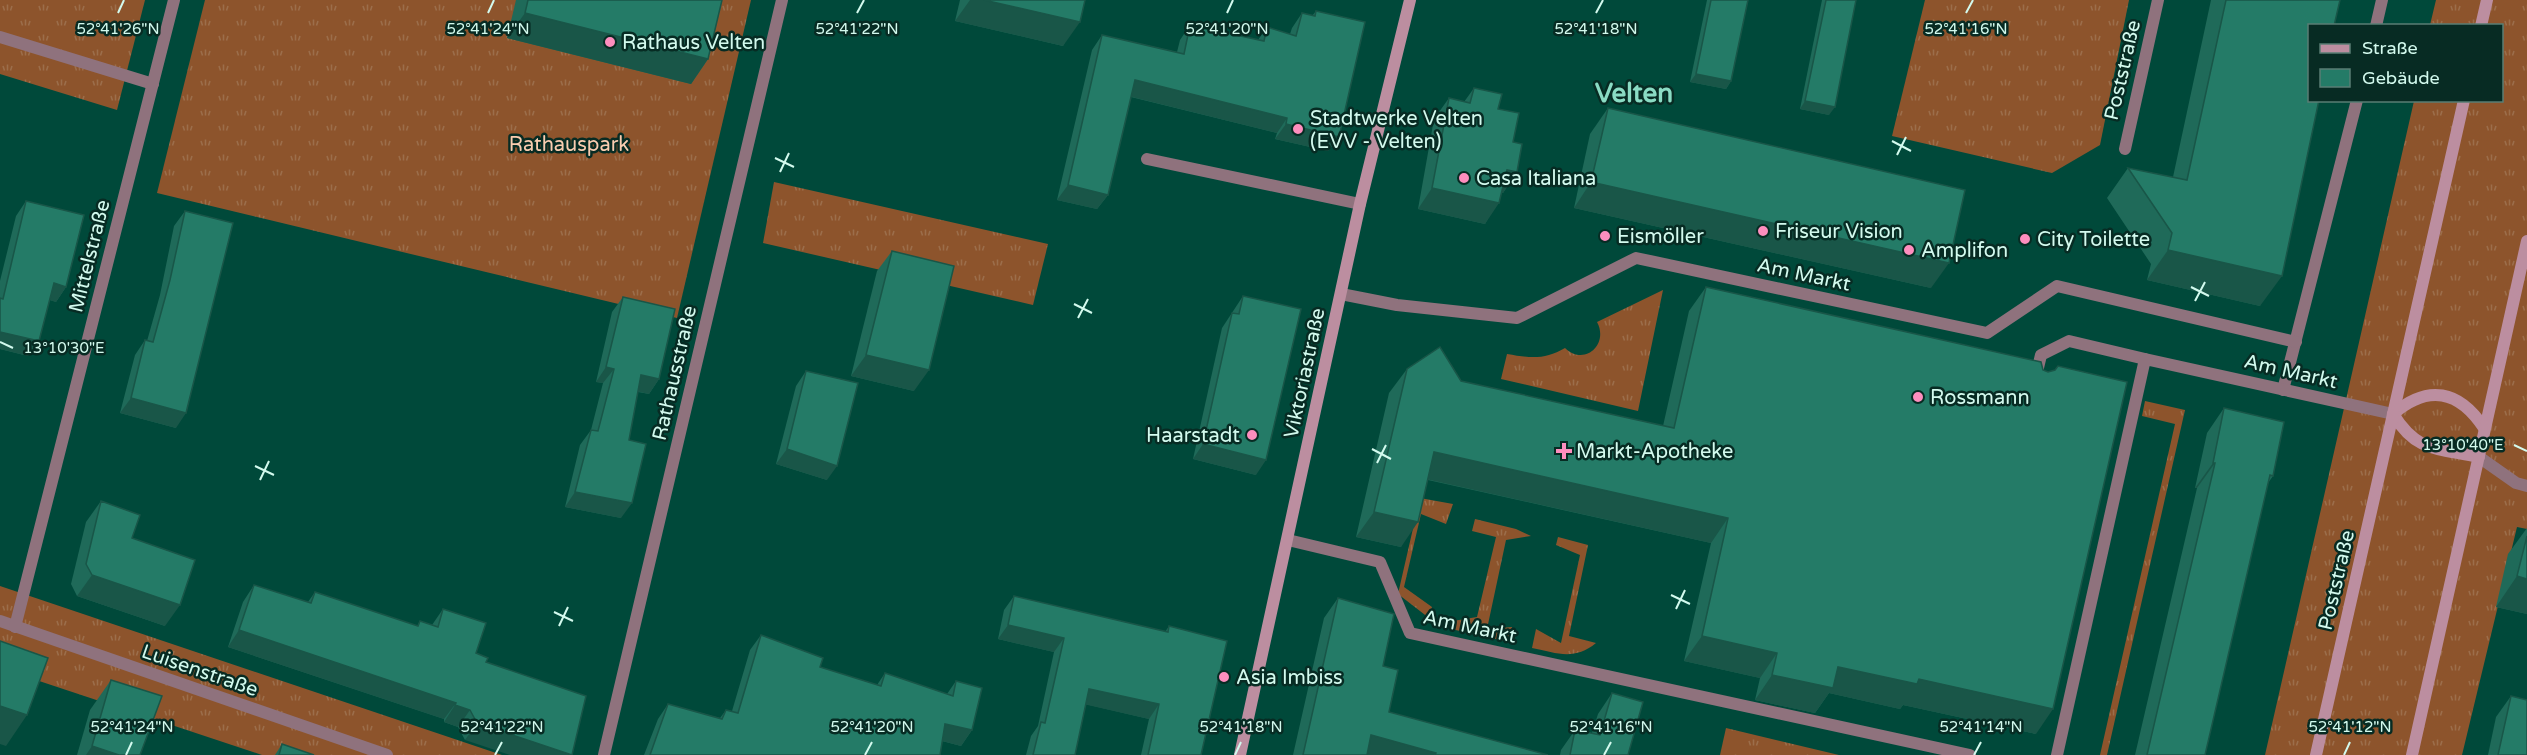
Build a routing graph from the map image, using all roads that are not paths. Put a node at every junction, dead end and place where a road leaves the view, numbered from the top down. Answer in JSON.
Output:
{"nodes":[{"id":1,"x":174,"y":0,"type":"edge"},
{"id":2,"x":782,"y":0,"type":"edge"},
{"id":3,"x":1410,"y":0,"type":"edge"},
{"id":4,"x":2158,"y":0,"type":"edge"},
{"id":5,"x":2382,"y":0,"type":"edge"},
{"id":6,"x":2487,"y":0,"type":"edge"},
{"id":7,"x":2376,"y":24,"type":"edge"},
{"id":8,"x":2481,"y":24,"type":"edge"},
{"id":9,"x":0,"y":37,"type":"edge"},
{"id":10,"x":153,"y":84,"type":"junction"},
{"id":11,"x":2356,"y":102,"type":"edge"},
{"id":12,"x":2464,"y":102,"type":"edge"},
{"id":13,"x":2125,"y":149,"type":"dead end"},
{"id":14,"x":1147,"y":159,"type":"dead end"},
{"id":15,"x":1360,"y":204,"type":"junction"},
{"id":16,"x":2527,"y":241,"type":"edge"},
{"id":17,"x":1341,"y":294,"type":"junction"},
{"id":18,"x":2296,"y":342,"type":"junction"},
{"id":19,"x":2145,"y":359,"type":"junction"},
{"id":20,"x":2032,"y":389,"type":"edge"},
{"id":21,"x":2283,"y":390,"type":"junction"},
{"id":22,"x":2393,"y":414,"type":"junction"},
{"id":23,"x":2484,"y":428,"type":"junction"},
{"id":24,"x":2479,"y":457,"type":"junction"},
{"id":25,"x":2527,"y":486,"type":"edge"},
{"id":26,"x":1288,"y":540,"type":"junction"},
{"id":27,"x":0,"y":621,"type":"edge"},
{"id":28,"x":15,"y":627,"type":"junction"},
{"id":29,"x":387,"y":755,"type":"edge"},
{"id":30,"x":604,"y":755,"type":"edge"},
{"id":31,"x":1240,"y":755,"type":"edge"},
{"id":32,"x":1971,"y":755,"type":"edge"},
{"id":33,"x":2057,"y":755,"type":"edge"},
{"id":34,"x":2316,"y":755,"type":"edge"},
{"id":35,"x":2412,"y":755,"type":"edge"}],
"edges":[{"from":1,"to":10,"type":"street","name":"Mittelstraße"},
{"from":2,"to":30,"type":"street","name":"Rathausstraße"},
{"from":3,"to":15,"type":"street","name":"Viktoriastraße"},
{"from":4,"to":13,"type":"street","name":"Poststraße"},
{"from":5,"to":7,"type":"street"},
{"from":6,"to":8,"type":"street"},
{"from":9,"to":10,"type":"street"},
{"from":10,"to":28,"type":"street","name":"Mittelstraße"},
{"from":11,"to":18,"type":"street"},
{"from":12,"to":22,"type":"street","name":"Poststraße"},
{"from":14,"to":15,"type":"street"},
{"from":15,"to":17,"type":"street","name":"Viktoriastraße"},
{"from":16,"to":23,"type":"street"},
{"from":17,"to":18,"type":"street","name":"Am Markt"},
{"from":17,"to":26,"type":"street","name":"Viktoriastraße"},
{"from":18,"to":21,"type":"street"},
{"from":19,"to":20,"type":"street","name":"Am Markt"},
{"from":19,"to":21,"type":"street","name":"Am Markt"},
{"from":19,"to":33,"type":"street"},
{"from":21,"to":22,"type":"street","name":"Am Markt"},
{"from":22,"to":23,"type":"street"},
{"from":22,"to":24,"type":"street"},
{"from":22,"to":34,"type":"street","name":"Poststraße"},
{"from":23,"to":24,"type":"street"},
{"from":24,"to":25,"type":"street"},
{"from":24,"to":35,"type":"street"},
{"from":26,"to":31,"type":"street","name":"Viktoriastraße"},
{"from":26,"to":32,"type":"street","name":"Am Markt"},
{"from":27,"to":28,"type":"street","name":"Luisenstraße"},
{"from":28,"to":29,"type":"street","name":"Luisenstraße"}]}
